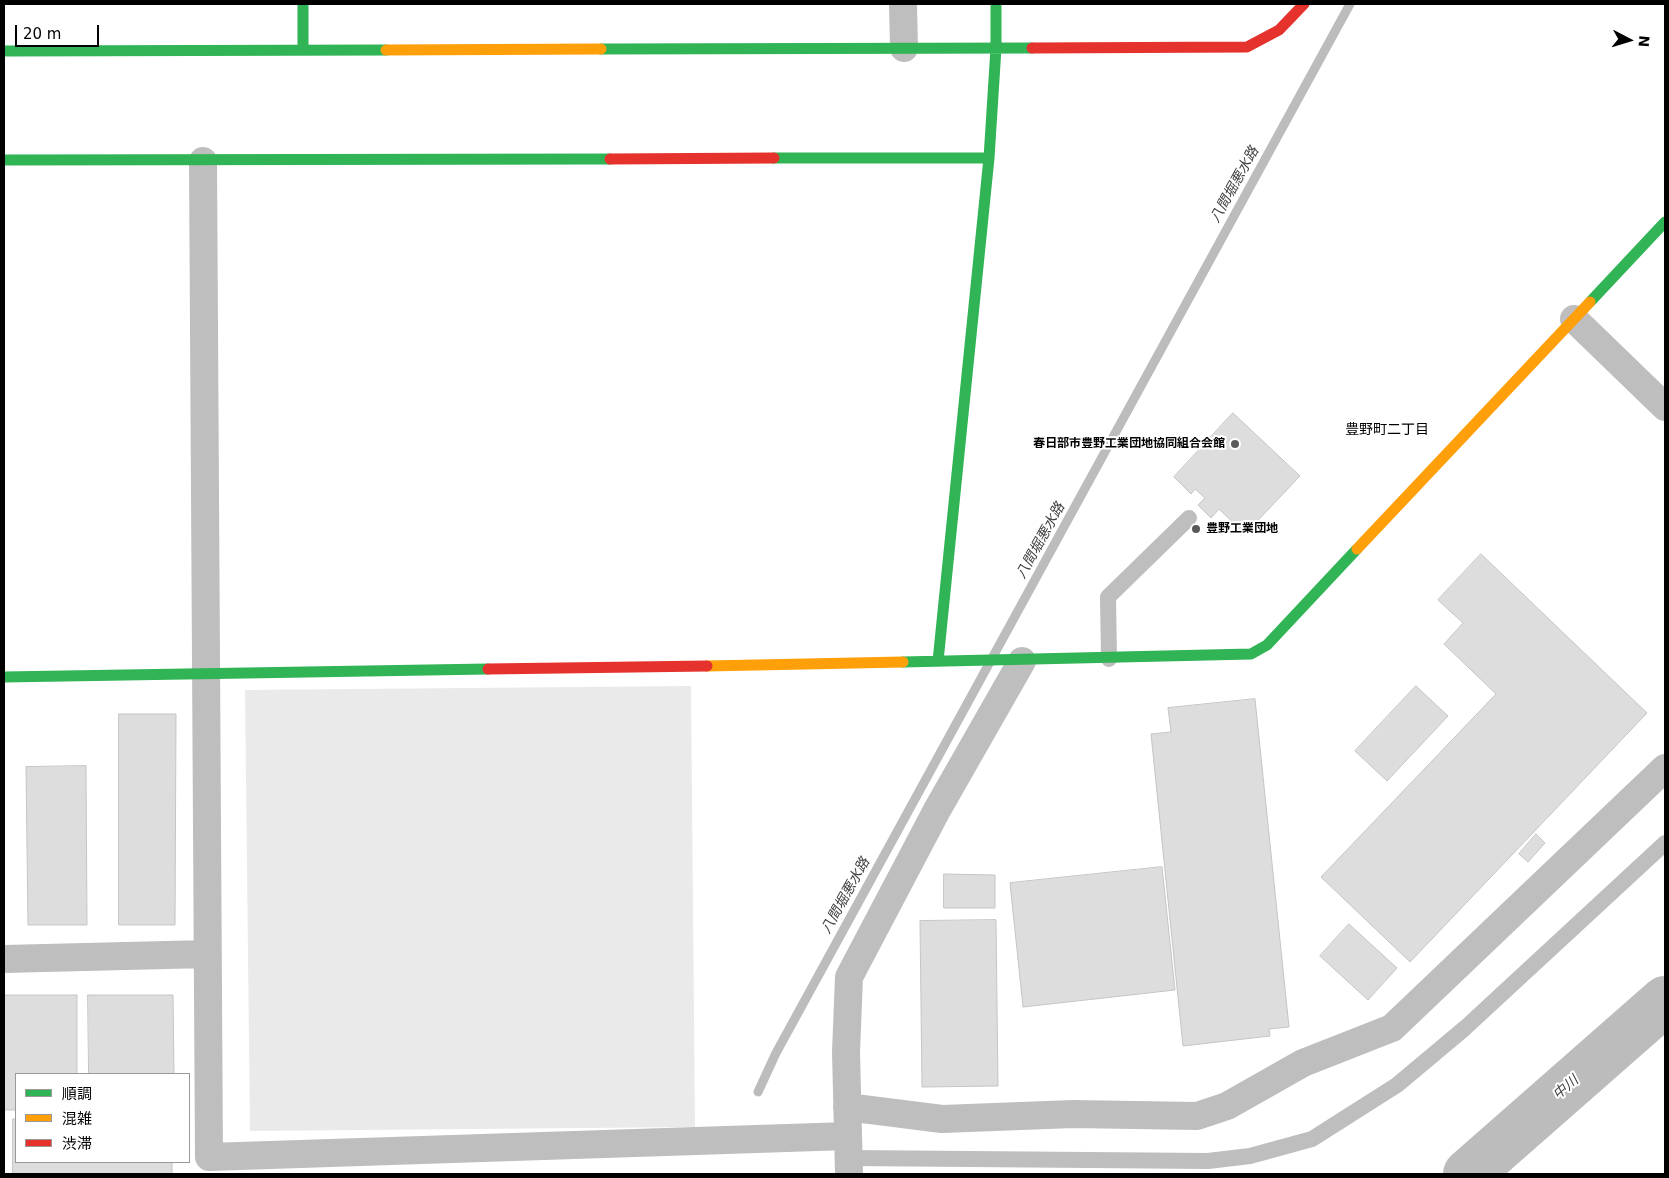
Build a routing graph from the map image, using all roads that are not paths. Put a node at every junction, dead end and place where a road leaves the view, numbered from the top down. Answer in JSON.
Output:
{"nodes":[{"id":1,"x":303,"y":4,"type":"edge"},
{"id":2,"x":903,"y":4,"type":"edge"},
{"id":3,"x":996,"y":4,"type":"edge"},
{"id":4,"x":1304,"y":4,"type":"edge"},
{"id":5,"x":904,"y":48,"type":"junction"},
{"id":6,"x":996,"y":48,"type":"junction"},
{"id":7,"x":303,"y":50,"type":"junction"},
{"id":8,"x":4,"y":52,"type":"edge"},
{"id":9,"x":989,"y":158,"type":"junction"},
{"id":10,"x":4,"y":160,"type":"edge"},
{"id":11,"x":202,"y":161,"type":"junction"},
{"id":12,"x":1665,"y":222,"type":"edge"},
{"id":13,"x":1574,"y":318,"type":"junction"},
{"id":14,"x":1665,"y":406,"type":"edge"},
{"id":15,"x":1189,"y":518,"type":"dead end"},
{"id":16,"x":1109,"y":659,"type":"junction"},
{"id":17,"x":938,"y":661,"type":"junction"},
{"id":18,"x":1016,"y":661,"type":"junction"},
{"id":19,"x":206,"y":674,"type":"junction"},
{"id":20,"x":4,"y":677,"type":"edge"},
{"id":21,"x":1665,"y":768,"type":"edge"},
{"id":22,"x":1665,"y":843,"type":"edge"},
{"id":23,"x":207,"y":954,"type":"junction"},
{"id":24,"x":4,"y":959,"type":"edge"},
{"id":25,"x":847,"y":1107,"type":"junction"},
{"id":26,"x":849,"y":1156,"type":"edge"}],
"edges":[{"from":1,"to":7,"type":"street"},
{"from":2,"to":5,"type":"street"},
{"from":3,"to":6,"type":"street"},
{"from":4,"to":6,"type":"street"},
{"from":5,"to":6,"type":"street"},
{"from":5,"to":7,"type":"street"},
{"from":6,"to":9,"type":"street"},
{"from":7,"to":8,"type":"street"},
{"from":9,"to":11,"type":"street"},
{"from":9,"to":17,"type":"street"},
{"from":10,"to":11,"type":"street"},
{"from":11,"to":19,"type":"street"},
{"from":12,"to":13,"type":"street"},
{"from":13,"to":14,"type":"street"},
{"from":13,"to":16,"type":"street"},
{"from":15,"to":16,"type":"lane"},
{"from":16,"to":18,"type":"street"},
{"from":17,"to":18,"type":"street"},
{"from":17,"to":19,"type":"street"},
{"from":18,"to":25,"type":"street"},
{"from":19,"to":20,"type":"street"},
{"from":19,"to":23,"type":"street"},
{"from":21,"to":25,"type":"street"},
{"from":22,"to":26,"type":"lane"},
{"from":23,"to":24,"type":"street"},
{"from":23,"to":26,"type":"street"},
{"from":25,"to":26,"type":"street"}]}
